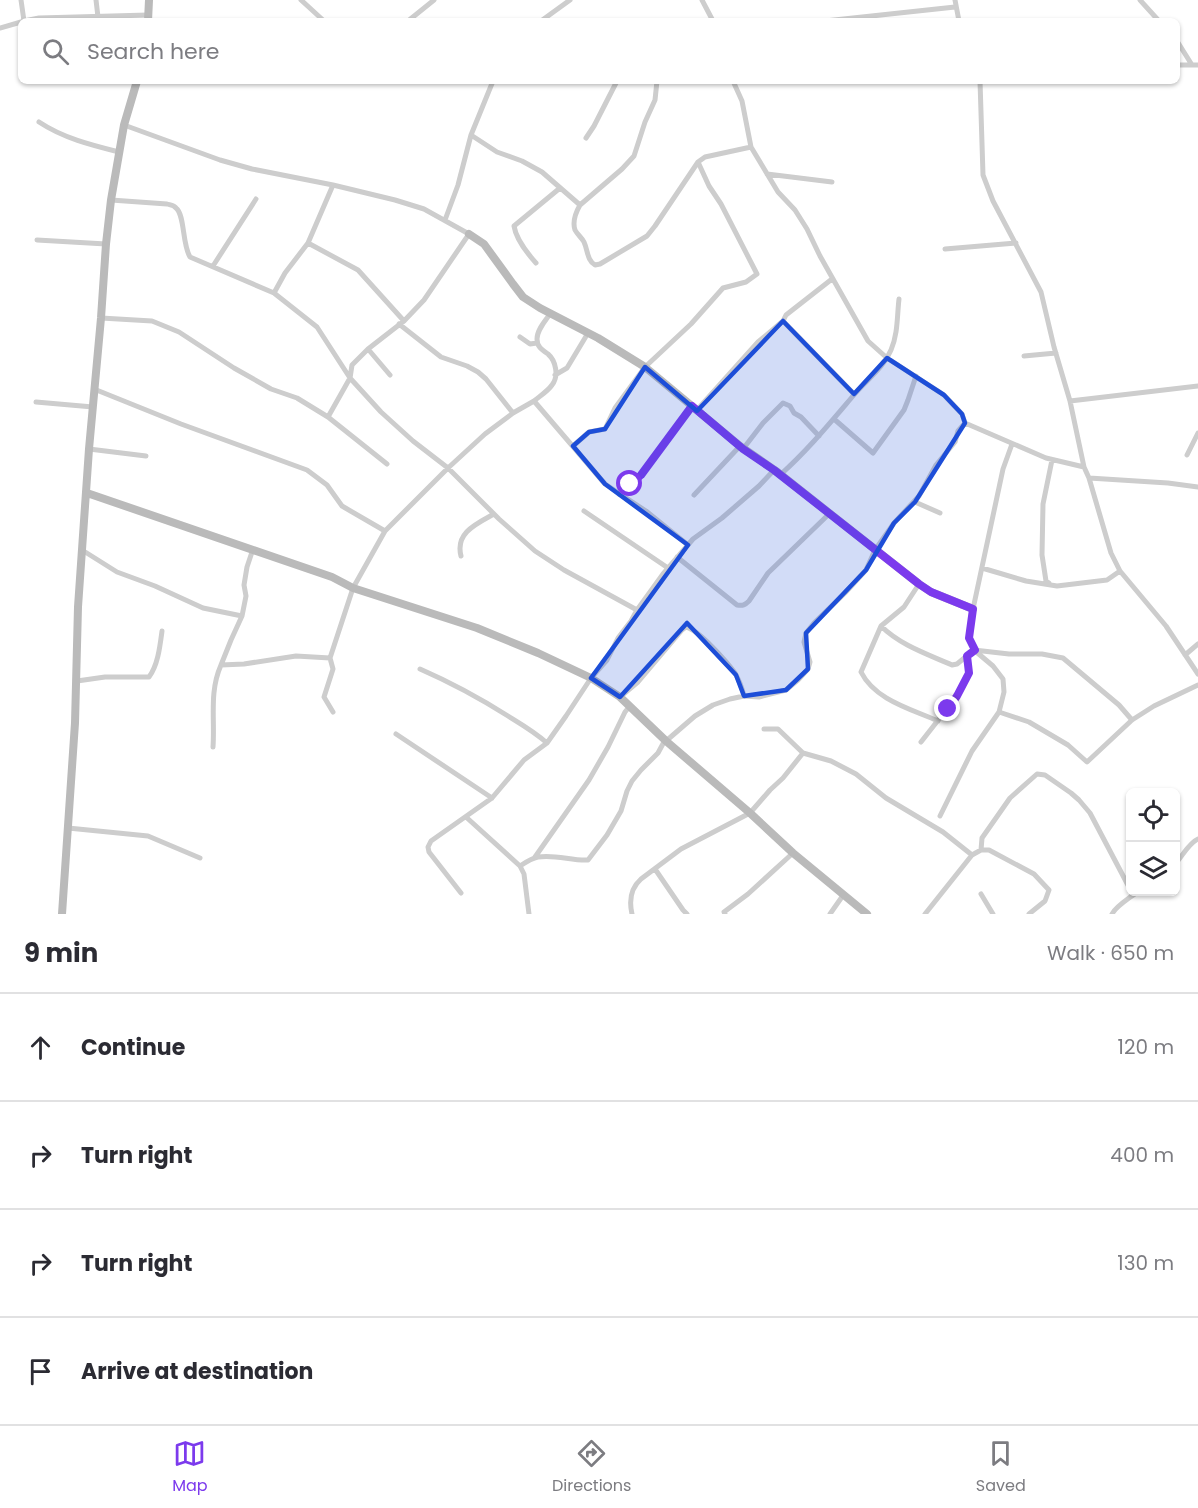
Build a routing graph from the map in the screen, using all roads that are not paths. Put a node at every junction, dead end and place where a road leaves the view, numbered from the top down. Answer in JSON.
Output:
{"nodes":[{"id":1,"x":21,"y":0,"type":"edge"},
{"id":2,"x":96,"y":0,"type":"edge"},
{"id":3,"x":149,"y":0,"type":"edge"},
{"id":4,"x":301,"y":0,"type":"edge"},
{"id":5,"x":434,"y":0,"type":"edge"},
{"id":6,"x":570,"y":0,"type":"edge"},
{"id":7,"x":702,"y":0,"type":"edge"},
{"id":8,"x":955,"y":0,"type":"edge"},
{"id":9,"x":1140,"y":0,"type":"edge"},
{"id":10,"x":955,"y":7,"type":"junction"},
{"id":11,"x":98,"y":16,"type":"junction"},
{"id":12,"x":23,"y":18,"type":"edge"},
{"id":13,"x":39,"y":18,"type":"edge"},
{"id":14,"x":148,"y":18,"type":"edge"},
{"id":15,"x":321,"y":18,"type":"edge"},
{"id":16,"x":412,"y":18,"type":"edge"},
{"id":17,"x":545,"y":18,"type":"edge"},
{"id":18,"x":711,"y":18,"type":"edge"},
{"id":19,"x":853,"y":18,"type":"edge"},
{"id":20,"x":958,"y":18,"type":"edge"},
{"id":21,"x":1156,"y":18,"type":"edge"},
{"id":22,"x":18,"y":23,"type":"edge"},
{"id":23,"x":0,"y":28,"type":"edge"},
{"id":24,"x":1180,"y":44,"type":"edge"},
{"id":25,"x":1195,"y":65,"type":"edge"},
{"id":26,"x":135,"y":84,"type":"edge"},
{"id":27,"x":492,"y":84,"type":"edge"},
{"id":28,"x":615,"y":84,"type":"edge"},
{"id":29,"x":657,"y":84,"type":"edge"},
{"id":30,"x":734,"y":84,"type":"edge"},
{"id":31,"x":980,"y":84,"type":"edge"},
{"id":32,"x":39,"y":122,"type":"dead end"},
{"id":33,"x":124,"y":125,"type":"junction"},
{"id":34,"x":471,"y":135,"type":"junction"},
{"id":35,"x":586,"y":138,"type":"dead end"},
{"id":36,"x":751,"y":147,"type":"junction"},
{"id":37,"x":119,"y":152,"type":"junction"},
{"id":38,"x":698,"y":162,"type":"junction"},
{"id":39,"x":767,"y":174,"type":"junction"},
{"id":40,"x":832,"y":182,"type":"dead end"},
{"id":41,"x":333,"y":185,"type":"junction"},
{"id":42,"x":560,"y":188,"type":"junction"},
{"id":43,"x":256,"y":199,"type":"dead end"},
{"id":44,"x":111,"y":200,"type":"junction"},
{"id":45,"x":580,"y":205,"type":"junction"},
{"id":46,"x":445,"y":220,"type":"junction"},
{"id":47,"x":469,"y":234,"type":"junction"},
{"id":48,"x":37,"y":240,"type":"dead end"},
{"id":49,"x":308,"y":243,"type":"junction"},
{"id":50,"x":1016,"y":243,"type":"junction"},
{"id":51,"x":106,"y":244,"type":"junction"},
{"id":52,"x":945,"y":249,"type":"dead end"},
{"id":53,"x":536,"y":263,"type":"dead end"},
{"id":54,"x":213,"y":266,"type":"junction"},
{"id":55,"x":832,"y":279,"type":"junction"},
{"id":56,"x":274,"y":293,"type":"junction"},
{"id":57,"x":899,"y":299,"type":"dead end"},
{"id":58,"x":550,"y":314,"type":"junction"},
{"id":59,"x":101,"y":318,"type":"junction"},
{"id":60,"x":783,"y":321,"type":"junction"},
{"id":61,"x":401,"y":323,"type":"junction"},
{"id":62,"x":588,"y":333,"type":"junction"},
{"id":63,"x":520,"y":337,"type":"dead end"},
{"id":64,"x":537,"y":343,"type":"junction"},
{"id":65,"x":368,"y":349,"type":"junction"},
{"id":66,"x":1056,"y":353,"type":"junction"},
{"id":67,"x":1024,"y":356,"type":"dead end"},
{"id":68,"x":887,"y":358,"type":"junction"},
{"id":69,"x":555,"y":363,"type":"junction"},
{"id":70,"x":645,"y":367,"type":"junction"},
{"id":71,"x":567,"y":368,"type":"junction"},
{"id":72,"x":390,"y":375,"type":"dead end"},
{"id":73,"x":555,"y":375,"type":"junction"},
{"id":74,"x":916,"y":376,"type":"junction"},
{"id":75,"x":350,"y":378,"type":"junction"},
{"id":76,"x":1198,"y":386,"type":"edge"},
{"id":77,"x":94,"y":388,"type":"junction"},
{"id":78,"x":854,"y":394,"type":"junction"},
{"id":79,"x":534,"y":401,"type":"junction"},
{"id":80,"x":1070,"y":401,"type":"junction"},
{"id":81,"x":36,"y":402,"type":"dead end"},
{"id":82,"x":93,"y":407,"type":"junction"},
{"id":83,"x":695,"y":408,"type":"junction"},
{"id":84,"x":513,"y":413,"type":"junction"},
{"id":85,"x":328,"y":417,"type":"junction"},
{"id":86,"x":834,"y":419,"type":"junction"},
{"id":87,"x":965,"y":423,"type":"junction"},
{"id":88,"x":1198,"y":433,"type":"edge"},
{"id":89,"x":819,"y":436,"type":"junction"},
{"id":90,"x":1012,"y":444,"type":"junction"},
{"id":91,"x":573,"y":446,"type":"junction"},
{"id":92,"x":741,"y":447,"type":"junction"},
{"id":93,"x":89,"y":449,"type":"junction"},
{"id":94,"x":1187,"y":455,"type":"dead end"},
{"id":95,"x":146,"y":456,"type":"dead end"},
{"id":96,"x":1053,"y":460,"type":"junction"},
{"id":97,"x":387,"y":464,"type":"dead end"},
{"id":98,"x":1084,"y":467,"type":"junction"},
{"id":99,"x":448,"y":468,"type":"junction"},
{"id":100,"x":777,"y":472,"type":"junction"},
{"id":101,"x":1089,"y":478,"type":"junction"},
{"id":102,"x":1198,"y":488,"type":"edge"},
{"id":103,"x":87,"y":493,"type":"junction"},
{"id":104,"x":619,"y":494,"type":"junction"},
{"id":105,"x":694,"y":495,"type":"dead end"},
{"id":106,"x":915,"y":502,"type":"junction"},
{"id":107,"x":584,"y":511,"type":"dead end"},
{"id":108,"x":940,"y":513,"type":"dead end"},
{"id":109,"x":494,"y":514,"type":"junction"},
{"id":110,"x":829,"y":514,"type":"junction"},
{"id":111,"x":385,"y":531,"type":"junction"},
{"id":112,"x":688,"y":545,"type":"junction"},
{"id":113,"x":253,"y":549,"type":"junction"},
{"id":114,"x":82,"y":550,"type":"junction"},
{"id":115,"x":875,"y":550,"type":"junction"},
{"id":116,"x":461,"y":556,"type":"dead end"},
{"id":117,"x":677,"y":557,"type":"junction"},
{"id":118,"x":668,"y":568,"type":"junction"},
{"id":119,"x":982,"y":568,"type":"junction"},
{"id":120,"x":1120,"y":571,"type":"junction"},
{"id":121,"x":919,"y":584,"type":"junction"},
{"id":122,"x":1050,"y":584,"type":"junction"},
{"id":123,"x":353,"y":588,"type":"junction"},
{"id":124,"x":973,"y":609,"type":"junction"},
{"id":125,"x":637,"y":610,"type":"junction"},
{"id":126,"x":242,"y":616,"type":"junction"},
{"id":127,"x":881,"y":626,"type":"junction"},
{"id":128,"x":162,"y":631,"type":"dead end"},
{"id":129,"x":1198,"y":644,"type":"edge"},
{"id":130,"x":975,"y":650,"type":"junction"},
{"id":131,"x":1185,"y":655,"type":"junction"},
{"id":132,"x":967,"y":656,"type":"junction"},
{"id":133,"x":330,"y":658,"type":"junction"},
{"id":134,"x":221,"y":665,"type":"junction"},
{"id":135,"x":420,"y":669,"type":"dead end"},
{"id":136,"x":1198,"y":674,"type":"edge"},
{"id":137,"x":591,"y":678,"type":"junction"},
{"id":138,"x":77,"y":681,"type":"junction"},
{"id":139,"x":1198,"y":685,"type":"edge"},
{"id":140,"x":744,"y":696,"type":"junction"},
{"id":141,"x":620,"y":697,"type":"junction"},
{"id":142,"x":629,"y":707,"type":"junction"},
{"id":143,"x":333,"y":712,"type":"dead end"},
{"id":144,"x":999,"y":712,"type":"junction"},
{"id":145,"x":1132,"y":720,"type":"junction"},
{"id":146,"x":938,"y":721,"type":"junction"},
{"id":147,"x":764,"y":729,"type":"dead end"},
{"id":148,"x":396,"y":734,"type":"dead end"},
{"id":149,"x":666,"y":740,"type":"junction"},
{"id":150,"x":547,"y":742,"type":"junction"},
{"id":151,"x":921,"y":742,"type":"dead end"},
{"id":152,"x":213,"y":747,"type":"dead end"},
{"id":153,"x":803,"y":753,"type":"junction"},
{"id":154,"x":492,"y":798,"type":"junction"},
{"id":155,"x":750,"y":813,"type":"junction"},
{"id":156,"x":940,"y":816,"type":"dead end"},
{"id":157,"x":466,"y":817,"type":"junction"},
{"id":158,"x":68,"y":828,"type":"junction"},
{"id":159,"x":1198,"y":839,"type":"edge"},
{"id":160,"x":981,"y":850,"type":"junction"},
{"id":161,"x":793,"y":853,"type":"junction"},
{"id":162,"x":972,"y":855,"type":"junction"},
{"id":163,"x":535,"y":857,"type":"junction"},
{"id":164,"x":200,"y":858,"type":"dead end"},
{"id":165,"x":1180,"y":859,"type":"edge"},
{"id":166,"x":520,"y":866,"type":"junction"},
{"id":167,"x":655,"y":869,"type":"junction"},
{"id":168,"x":1126,"y":879,"type":"edge"},
{"id":169,"x":461,"y":893,"type":"dead end"},
{"id":170,"x":844,"y":894,"type":"junction"},
{"id":171,"x":981,"y":894,"type":"dead end"},
{"id":172,"x":1130,"y":896,"type":"edge"},
{"id":173,"x":62,"y":914,"type":"edge"},
{"id":174,"x":529,"y":914,"type":"edge"},
{"id":175,"x":632,"y":914,"type":"edge"},
{"id":176,"x":687,"y":914,"type":"edge"},
{"id":177,"x":724,"y":914,"type":"edge"},
{"id":178,"x":830,"y":914,"type":"edge"},
{"id":179,"x":867,"y":914,"type":"edge"},
{"id":180,"x":925,"y":914,"type":"edge"},
{"id":181,"x":993,"y":914,"type":"edge"},
{"id":182,"x":1029,"y":914,"type":"edge"},
{"id":183,"x":1112,"y":914,"type":"edge"}],
"edges":[{"from":1,"to":12,"type":"street"},
{"from":2,"to":11,"type":"street"},
{"from":3,"to":14,"type":"street"},
{"from":4,"to":15,"type":"street"},
{"from":5,"to":16,"type":"street"},
{"from":6,"to":17,"type":"street"},
{"from":7,"to":18,"type":"street"},
{"from":8,"to":10,"type":"street"},
{"from":9,"to":21,"type":"street"},
{"from":10,"to":19,"type":"street"},
{"from":10,"to":20,"type":"street"},
{"from":11,"to":13,"type":"street"},
{"from":11,"to":14,"type":"street"},
{"from":22,"to":23,"type":"street"},
{"from":24,"to":25,"type":"street"},
{"from":26,"to":33,"type":"street"},
{"from":27,"to":34,"type":"street"},
{"from":28,"to":35,"type":"street"},
{"from":29,"to":45,"type":"street"},
{"from":30,"to":36,"type":"street"},
{"from":31,"to":50,"type":"street"},
{"from":32,"to":37,"type":"street"},
{"from":33,"to":37,"type":"street"},
{"from":33,"to":41,"type":"street"},
{"from":34,"to":42,"type":"street"},
{"from":34,"to":46,"type":"street"},
{"from":36,"to":38,"type":"street"},
{"from":36,"to":39,"type":"street"},
{"from":37,"to":44,"type":"street"},
{"from":38,"to":45,"type":"street"},
{"from":38,"to":70,"type":"street"},
{"from":39,"to":40,"type":"street"},
{"from":39,"to":55,"type":"street"},
{"from":41,"to":46,"type":"street"},
{"from":41,"to":49,"type":"street"},
{"from":42,"to":45,"type":"street"},
{"from":42,"to":53,"type":"street"},
{"from":43,"to":54,"type":"street"},
{"from":44,"to":51,"type":"street"},
{"from":44,"to":54,"type":"street"},
{"from":46,"to":47,"type":"street"},
{"from":47,"to":58,"type":"street"},
{"from":47,"to":61,"type":"street"},
{"from":48,"to":51,"type":"street"},
{"from":49,"to":56,"type":"street"},
{"from":49,"to":61,"type":"street"},
{"from":50,"to":52,"type":"street"},
{"from":50,"to":66,"type":"street"},
{"from":51,"to":59,"type":"street"},
{"from":54,"to":56,"type":"street"},
{"from":55,"to":60,"type":"street"},
{"from":55,"to":68,"type":"street"},
{"from":56,"to":75,"type":"street"},
{"from":57,"to":68,"type":"street"},
{"from":58,"to":62,"type":"street"},
{"from":58,"to":64,"type":"street"},
{"from":59,"to":77,"type":"street"},
{"from":59,"to":85,"type":"street"},
{"from":60,"to":78,"type":"street"},
{"from":60,"to":83,"type":"street"},
{"from":61,"to":65,"type":"street"},
{"from":61,"to":84,"type":"street"},
{"from":62,"to":70,"type":"street"},
{"from":62,"to":71,"type":"street"},
{"from":63,"to":64,"type":"street"},
{"from":64,"to":69,"type":"street"},
{"from":65,"to":72,"type":"street"},
{"from":65,"to":75,"type":"street"},
{"from":66,"to":67,"type":"street"},
{"from":66,"to":80,"type":"street"},
{"from":68,"to":74,"type":"street"},
{"from":68,"to":78,"type":"street"},
{"from":69,"to":71,"type":"street"},
{"from":69,"to":73,"type":"street"},
{"from":70,"to":83,"type":"street"},
{"from":70,"to":91,"type":"street"},
{"from":71,"to":73,"type":"street"},
{"from":73,"to":79,"type":"street"},
{"from":74,"to":86,"type":"street"},
{"from":74,"to":87,"type":"street"},
{"from":75,"to":85,"type":"street"},
{"from":75,"to":99,"type":"street"},
{"from":76,"to":80,"type":"street"},
{"from":77,"to":82,"type":"street"},
{"from":77,"to":111,"type":"street"},
{"from":78,"to":86,"type":"street"},
{"from":79,"to":84,"type":"street"},
{"from":79,"to":91,"type":"street"},
{"from":80,"to":98,"type":"street"},
{"from":81,"to":82,"type":"street"},
{"from":82,"to":93,"type":"street"},
{"from":83,"to":92,"type":"street"},
{"from":83,"to":104,"type":"street"},
{"from":84,"to":99,"type":"street"},
{"from":85,"to":97,"type":"street"},
{"from":86,"to":89,"type":"street"},
{"from":87,"to":90,"type":"street"},
{"from":87,"to":106,"type":"street"},
{"from":88,"to":94,"type":"street"},
{"from":89,"to":92,"type":"street"},
{"from":89,"to":100,"type":"street"},
{"from":90,"to":96,"type":"street"},
{"from":90,"to":119,"type":"street"},
{"from":91,"to":104,"type":"street"},
{"from":92,"to":100,"type":"street"},
{"from":92,"to":105,"type":"street"},
{"from":93,"to":95,"type":"street"},
{"from":93,"to":103,"type":"street"},
{"from":96,"to":98,"type":"street"},
{"from":96,"to":122,"type":"street"},
{"from":98,"to":101,"type":"street"},
{"from":99,"to":109,"type":"street"},
{"from":99,"to":111,"type":"street"},
{"from":100,"to":110,"type":"street"},
{"from":100,"to":112,"type":"street"},
{"from":101,"to":102,"type":"street"},
{"from":101,"to":120,"type":"street"},
{"from":103,"to":113,"type":"street"},
{"from":103,"to":114,"type":"street"},
{"from":104,"to":112,"type":"street"},
{"from":106,"to":108,"type":"street"},
{"from":106,"to":115,"type":"street"},
{"from":107,"to":118,"type":"street"},
{"from":109,"to":116,"type":"street"},
{"from":109,"to":125,"type":"street"},
{"from":110,"to":115,"type":"street"},
{"from":110,"to":117,"type":"street"},
{"from":111,"to":123,"type":"street"},
{"from":112,"to":117,"type":"street"},
{"from":113,"to":123,"type":"street"},
{"from":113,"to":126,"type":"street"},
{"from":114,"to":126,"type":"street"},
{"from":114,"to":138,"type":"street"},
{"from":115,"to":121,"type":"street"},
{"from":115,"to":140,"type":"street"},
{"from":117,"to":118,"type":"street"},
{"from":118,"to":125,"type":"street"},
{"from":119,"to":122,"type":"street"},
{"from":119,"to":124,"type":"street"},
{"from":120,"to":122,"type":"street"},
{"from":120,"to":131,"type":"street"},
{"from":121,"to":124,"type":"street"},
{"from":121,"to":127,"type":"street"},
{"from":123,"to":133,"type":"street"},
{"from":123,"to":137,"type":"street"},
{"from":124,"to":130,"type":"street"},
{"from":125,"to":137,"type":"street"},
{"from":126,"to":134,"type":"street"},
{"from":127,"to":132,"type":"street"},
{"from":127,"to":146,"type":"street"},
{"from":128,"to":138,"type":"street"},
{"from":129,"to":131,"type":"street"},
{"from":130,"to":132,"type":"street"},
{"from":130,"to":144,"type":"street"},
{"from":130,"to":145,"type":"street"},
{"from":131,"to":136,"type":"street"},
{"from":132,"to":146,"type":"street"},
{"from":133,"to":134,"type":"street"},
{"from":133,"to":143,"type":"street"},
{"from":134,"to":152,"type":"street"},
{"from":135,"to":150,"type":"street"},
{"from":137,"to":141,"type":"street"},
{"from":137,"to":150,"type":"street"},
{"from":138,"to":158,"type":"street"},
{"from":139,"to":145,"type":"street"},
{"from":140,"to":141,"type":"street"},
{"from":140,"to":149,"type":"street"},
{"from":141,"to":142,"type":"street"},
{"from":142,"to":149,"type":"street"},
{"from":142,"to":163,"type":"street"},
{"from":144,"to":145,"type":"street"},
{"from":144,"to":156,"type":"street"},
{"from":146,"to":151,"type":"street"},
{"from":147,"to":153,"type":"street"},
{"from":148,"to":154,"type":"street"},
{"from":149,"to":155,"type":"street"},
{"from":149,"to":163,"type":"street"},
{"from":150,"to":154,"type":"street"},
{"from":153,"to":155,"type":"street"},
{"from":153,"to":162,"type":"street"},
{"from":154,"to":157,"type":"street"},
{"from":155,"to":161,"type":"street"},
{"from":155,"to":167,"type":"street"},
{"from":157,"to":166,"type":"street"},
{"from":157,"to":169,"type":"street"},
{"from":158,"to":164,"type":"street"},
{"from":158,"to":173,"type":"street"},
{"from":159,"to":165,"type":"street"},
{"from":160,"to":162,"type":"street"},
{"from":160,"to":168,"type":"street"},
{"from":160,"to":182,"type":"street"},
{"from":161,"to":170,"type":"street"},
{"from":161,"to":177,"type":"street"},
{"from":162,"to":180,"type":"street"},
{"from":163,"to":166,"type":"street"},
{"from":166,"to":174,"type":"street"},
{"from":167,"to":175,"type":"street"},
{"from":167,"to":176,"type":"street"},
{"from":170,"to":178,"type":"street"},
{"from":170,"to":179,"type":"street"},
{"from":171,"to":181,"type":"street"},
{"from":172,"to":183,"type":"street"}]}
